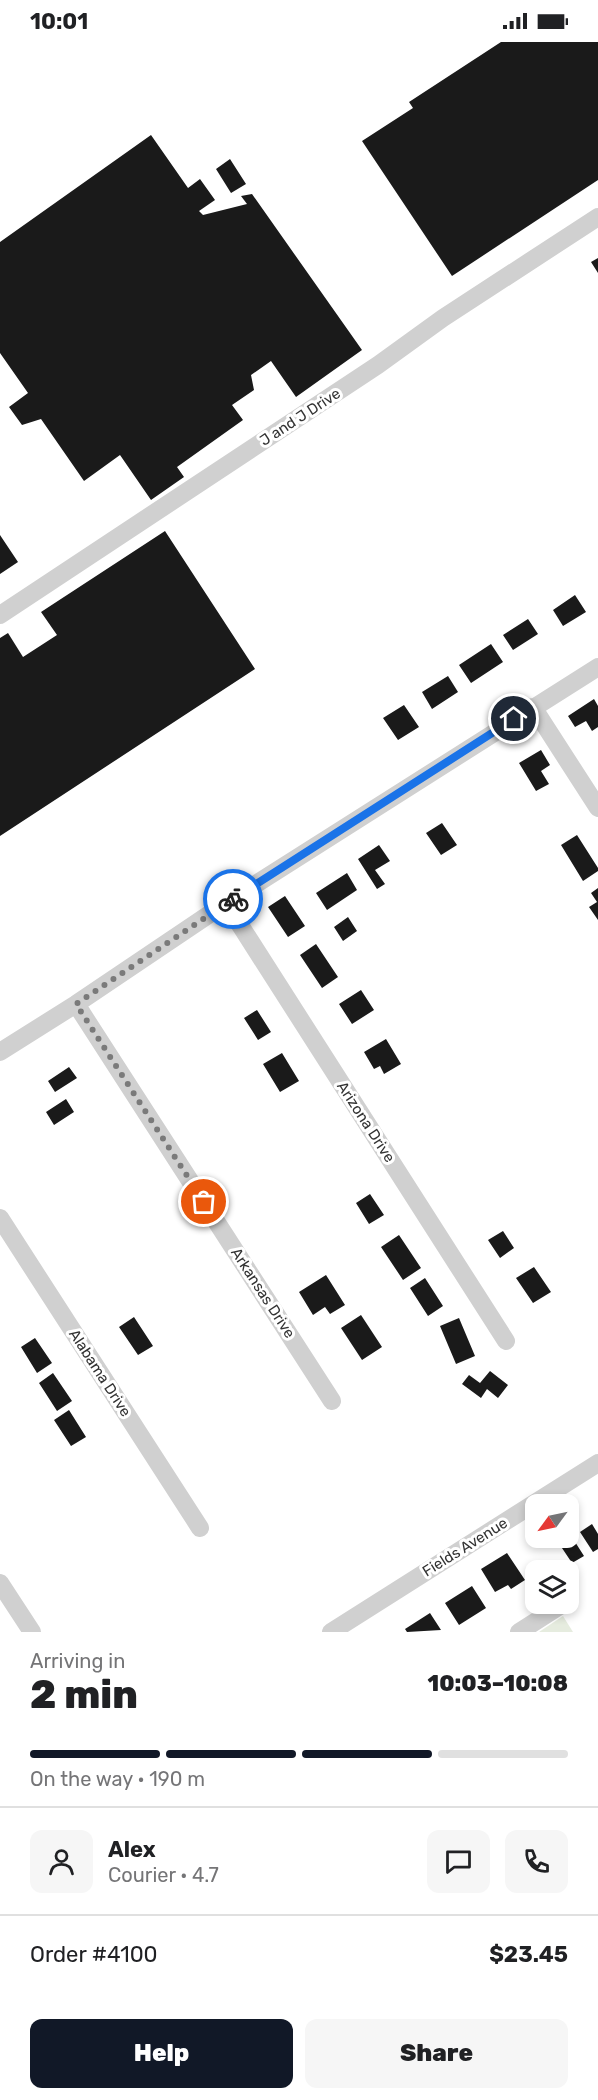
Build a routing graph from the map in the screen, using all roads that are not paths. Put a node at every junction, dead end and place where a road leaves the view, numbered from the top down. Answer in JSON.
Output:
{"nodes":[{"id":1,"x":598,"y":217,"type":"edge"},
{"id":2,"x":0,"y":615,"type":"edge"},
{"id":3,"x":598,"y":667,"type":"edge"},
{"id":4,"x":533,"y":707,"type":"junction"},
{"id":5,"x":598,"y":808,"type":"edge"},
{"id":6,"x":226,"y":903,"type":"junction"},
{"id":7,"x":76,"y":1004,"type":"junction"},
{"id":8,"x":0,"y":1052,"type":"edge"},
{"id":9,"x":0,"y":1218,"type":"edge"},
{"id":10,"x":506,"y":1341,"type":"dead end"},
{"id":11,"x":332,"y":1401,"type":"dead end"},
{"id":12,"x":598,"y":1463,"type":"edge"},
{"id":13,"x":200,"y":1528,"type":"dead end"},
{"id":14,"x":0,"y":1583,"type":"edge"},
{"id":15,"x":547,"y":1614,"type":"edge"},
{"id":16,"x":32,"y":1632,"type":"edge"},
{"id":17,"x":332,"y":1632,"type":"edge"},
{"id":18,"x":519,"y":1632,"type":"edge"}],
"edges":[{"from":1,"to":2,"type":"street","name":"J and J Drive"},
{"from":3,"to":4,"type":"street"},
{"from":4,"to":5,"type":"street"},
{"from":4,"to":6,"type":"street"},
{"from":6,"to":7,"type":"street"},
{"from":6,"to":10,"type":"street","name":"Arizona Drive"},
{"from":7,"to":8,"type":"street"},
{"from":7,"to":11,"type":"street","name":"Arkansas Drive"},
{"from":9,"to":13,"type":"street","name":"Alabama Drive"},
{"from":12,"to":17,"type":"street","name":"Fields Avenue"},
{"from":14,"to":16,"type":"street"},
{"from":15,"to":18,"type":"street"}]}
